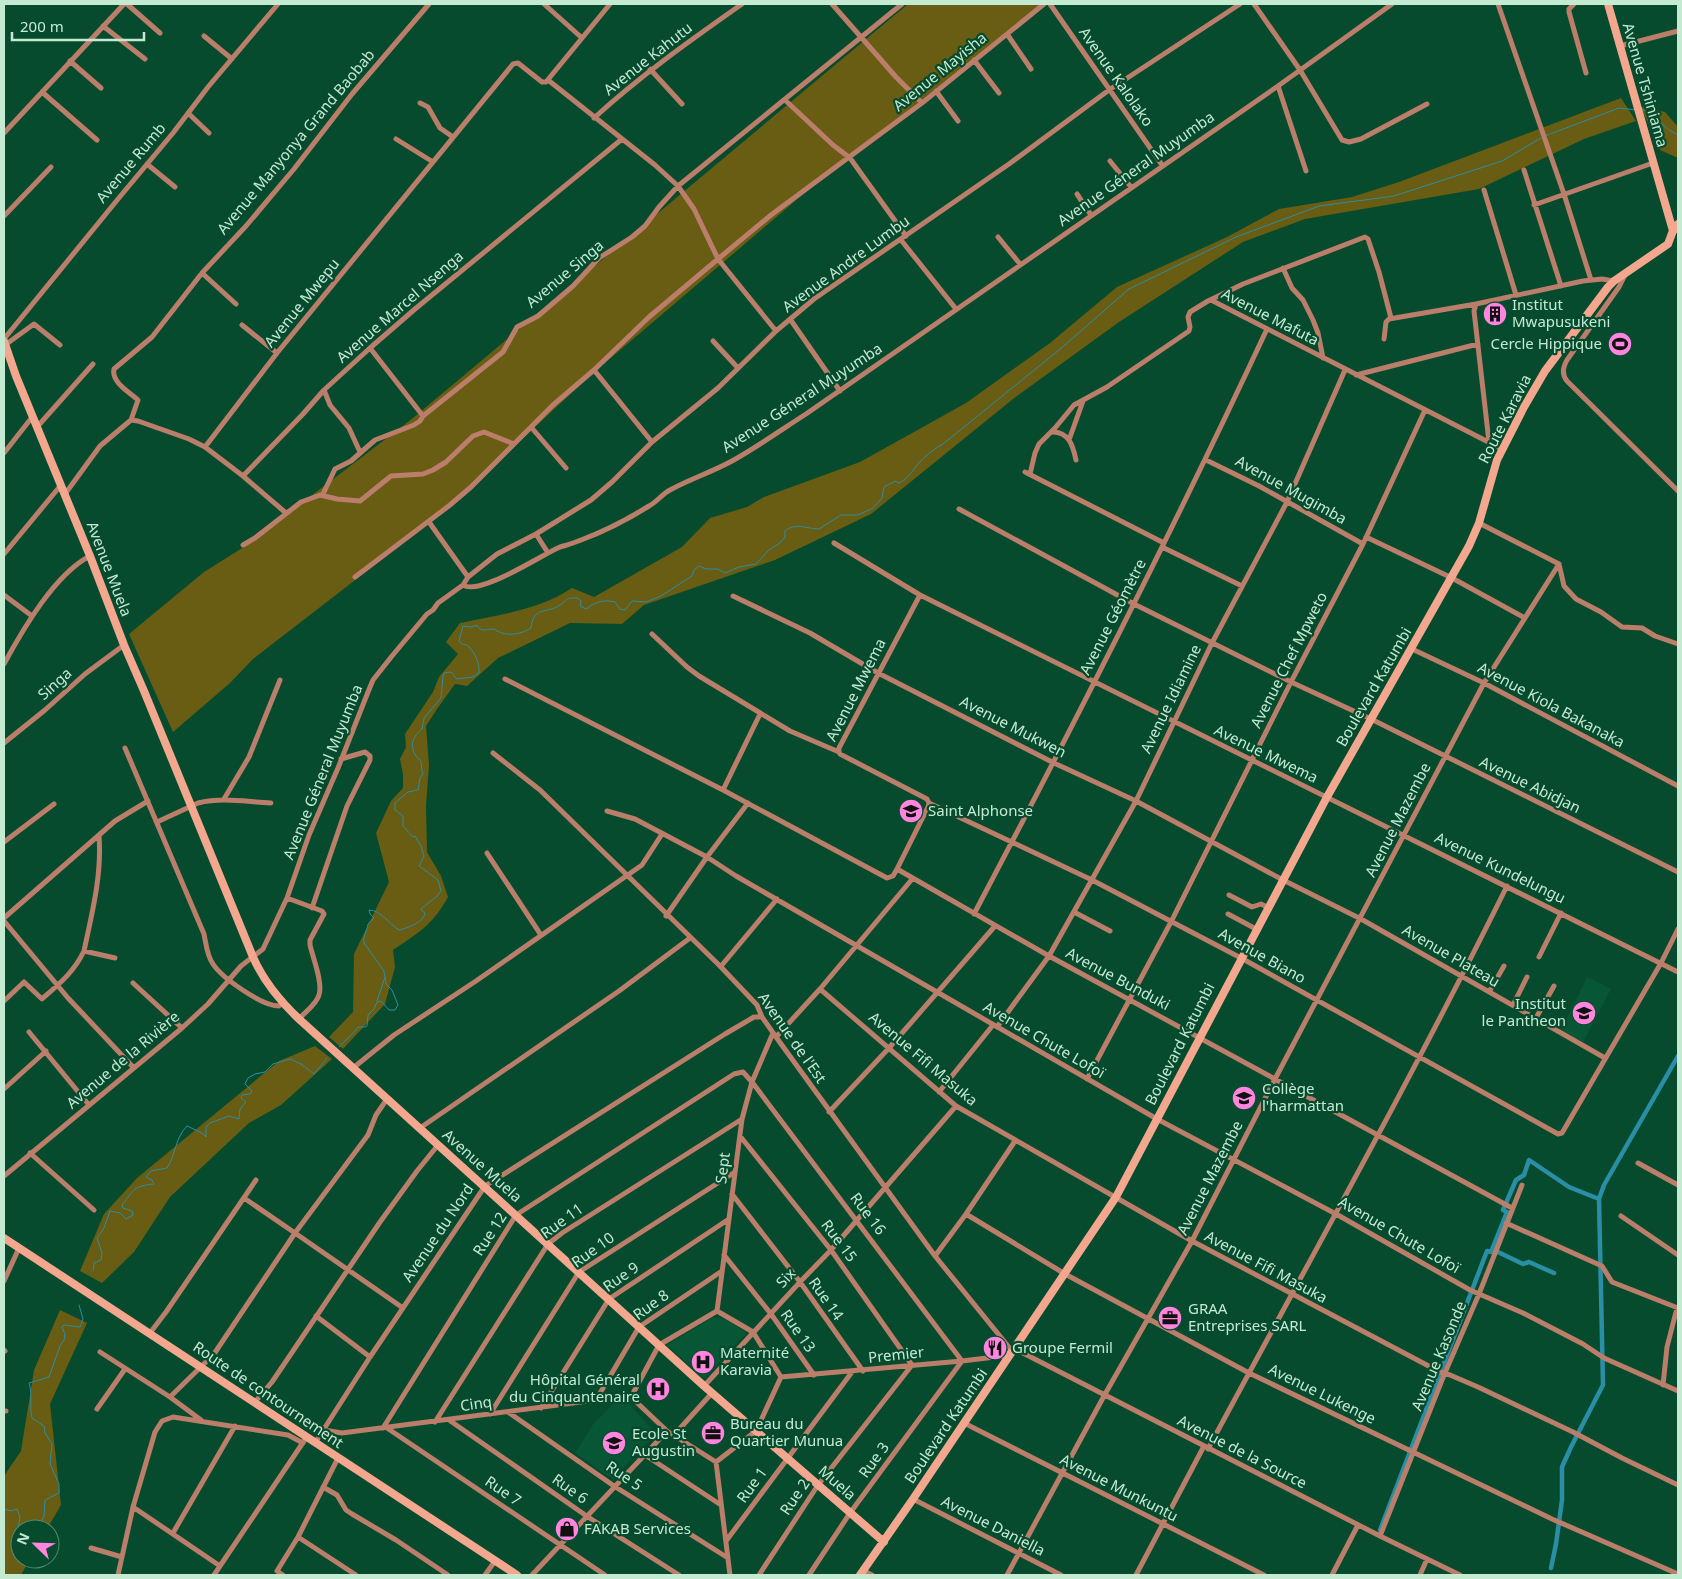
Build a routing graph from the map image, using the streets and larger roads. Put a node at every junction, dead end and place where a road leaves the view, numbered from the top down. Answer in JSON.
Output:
{"nodes":[{"id":1,"x":125,"y":4,"type":"edge"},
{"id":2,"x":278,"y":4,"type":"edge"},
{"id":3,"x":429,"y":4,"type":"edge"},
{"id":4,"x":544,"y":4,"type":"edge"},
{"id":5,"x":610,"y":4,"type":"edge"},
{"id":6,"x":742,"y":4,"type":"edge"},
{"id":7,"x":832,"y":4,"type":"edge"},
{"id":8,"x":902,"y":4,"type":"edge"},
{"id":9,"x":1044,"y":4,"type":"edge"},
{"id":10,"x":1050,"y":4,"type":"edge"},
{"id":11,"x":1240,"y":4,"type":"edge"},
{"id":12,"x":1254,"y":4,"type":"edge"},
{"id":13,"x":1392,"y":4,"type":"edge"},
{"id":14,"x":1498,"y":4,"type":"edge"},
{"id":15,"x":1574,"y":4,"type":"edge"},
{"id":16,"x":1608,"y":4,"type":"edge"},
{"id":17,"x":103,"y":26,"type":"junction"},
{"id":18,"x":1678,"y":31,"type":"edge"},
{"id":19,"x":160,"y":32,"type":"dead end"},
{"id":20,"x":1006,"y":34,"type":"junction"},
{"id":21,"x":204,"y":36,"type":"dead end"},
{"id":22,"x":582,"y":38,"type":"junction"},
{"id":23,"x":862,"y":38,"type":"junction"},
{"id":24,"x":1620,"y":46,"type":"junction"},
{"id":25,"x":145,"y":59,"type":"dead end"},
{"id":26,"x":232,"y":59,"type":"junction"},
{"id":27,"x":70,"y":60,"type":"junction"},
{"id":28,"x":974,"y":60,"type":"junction"},
{"id":29,"x":1031,"y":69,"type":"dead end"},
{"id":30,"x":650,"y":70,"type":"junction"},
{"id":31,"x":1300,"y":70,"type":"junction"},
{"id":32,"x":1586,"y":73,"type":"dead end"},
{"id":33,"x":548,"y":80,"type":"junction"},
{"id":34,"x":1278,"y":86,"type":"junction"},
{"id":35,"x":100,"y":88,"type":"dead end"},
{"id":36,"x":1110,"y":90,"type":"junction"},
{"id":37,"x":936,"y":91,"type":"junction"},
{"id":38,"x":42,"y":92,"type":"junction"},
{"id":39,"x":999,"y":93,"type":"dead end"},
{"id":40,"x":785,"y":100,"type":"junction"},
{"id":41,"x":420,"y":103,"type":"dead end"},
{"id":42,"x":922,"y":103,"type":"junction"},
{"id":43,"x":682,"y":104,"type":"dead end"},
{"id":44,"x":1427,"y":104,"type":"dead end"},
{"id":45,"x":188,"y":113,"type":"junction"},
{"id":46,"x":594,"y":118,"type":"junction"},
{"id":47,"x":958,"y":120,"type":"dead end"},
{"id":48,"x":4,"y":133,"type":"edge"},
{"id":49,"x":209,"y":133,"type":"dead end"},
{"id":50,"x":453,"y":137,"type":"junction"},
{"id":51,"x":396,"y":139,"type":"dead end"},
{"id":52,"x":622,"y":139,"type":"junction"},
{"id":53,"x":97,"y":140,"type":"dead end"},
{"id":54,"x":850,"y":158,"type":"junction"},
{"id":55,"x":1110,"y":161,"type":"dead end"},
{"id":56,"x":433,"y":162,"type":"junction"},
{"id":57,"x":1653,"y":163,"type":"junction"},
{"id":58,"x":147,"y":164,"type":"junction"},
{"id":59,"x":1162,"y":165,"type":"junction"},
{"id":60,"x":51,"y":167,"type":"dead end"},
{"id":61,"x":1524,"y":170,"type":"dead end"},
{"id":62,"x":1306,"y":171,"type":"dead end"},
{"id":63,"x":678,"y":186,"type":"junction"},
{"id":64,"x":175,"y":187,"type":"dead end"},
{"id":65,"x":1131,"y":187,"type":"junction"},
{"id":66,"x":1484,"y":190,"type":"dead end"},
{"id":67,"x":1077,"y":194,"type":"dead end"},
{"id":68,"x":1564,"y":194,"type":"junction"},
{"id":69,"x":1534,"y":205,"type":"junction"},
{"id":70,"x":1091,"y":215,"type":"junction"},
{"id":71,"x":4,"y":216,"type":"edge"},
{"id":72,"x":1670,"y":221,"type":"junction"},
{"id":73,"x":1678,"y":223,"type":"edge"},
{"id":74,"x":1673,"y":231,"type":"junction"},
{"id":75,"x":906,"y":236,"type":"junction"},
{"id":76,"x":998,"y":237,"type":"dead end"},
{"id":77,"x":900,"y":240,"type":"junction"},
{"id":78,"x":718,"y":258,"type":"junction"},
{"id":79,"x":1020,"y":264,"type":"junction"},
{"id":80,"x":1283,"y":268,"type":"junction"},
{"id":81,"x":202,"y":273,"type":"junction"},
{"id":82,"x":1626,"y":273,"type":"junction"},
{"id":83,"x":1591,"y":280,"type":"junction"},
{"id":84,"x":1614,"y":281,"type":"junction"},
{"id":85,"x":1561,"y":286,"type":"junction"},
{"id":86,"x":1516,"y":296,"type":"junction"},
{"id":87,"x":1212,"y":300,"type":"junction"},
{"id":88,"x":236,"y":304,"type":"dead end"},
{"id":89,"x":1476,"y":304,"type":"junction"},
{"id":90,"x":956,"y":309,"type":"junction"},
{"id":91,"x":1391,"y":318,"type":"junction"},
{"id":92,"x":790,"y":320,"type":"junction"},
{"id":93,"x":242,"y":324,"type":"dead end"},
{"id":94,"x":1267,"y":329,"type":"junction"},
{"id":95,"x":776,"y":331,"type":"junction"},
{"id":96,"x":1384,"y":339,"type":"dead end"},
{"id":97,"x":713,"y":341,"type":"dead end"},
{"id":98,"x":1478,"y":344,"type":"junction"},
{"id":99,"x":60,"y":345,"type":"dead end"},
{"id":100,"x":5,"y":347,"type":"edge"},
{"id":101,"x":370,"y":348,"type":"junction"},
{"id":102,"x":277,"y":353,"type":"junction"},
{"id":103,"x":1323,"y":358,"type":"junction"},
{"id":104,"x":93,"y":364,"type":"dead end"},
{"id":105,"x":738,"y":368,"type":"junction"},
{"id":106,"x":594,"y":370,"type":"junction"},
{"id":107,"x":1345,"y":370,"type":"junction"},
{"id":108,"x":1356,"y":375,"type":"junction"},
{"id":109,"x":324,"y":390,"type":"junction"},
{"id":110,"x":840,"y":391,"type":"junction"},
{"id":111,"x":1083,"y":401,"type":"junction"},
{"id":112,"x":1425,"y":410,"type":"junction"},
{"id":113,"x":33,"y":416,"type":"junction"},
{"id":114,"x":422,"y":416,"type":"junction"},
{"id":115,"x":132,"y":420,"type":"junction"},
{"id":116,"x":37,"y":427,"type":"junction"},
{"id":117,"x":531,"y":427,"type":"junction"},
{"id":118,"x":1050,"y":433,"type":"junction"},
{"id":119,"x":1069,"y":440,"type":"junction"},
{"id":120,"x":652,"y":442,"type":"junction"},
{"id":121,"x":1489,"y":442,"type":"junction"},
{"id":122,"x":514,"y":444,"type":"junction"},
{"id":123,"x":205,"y":447,"type":"junction"},
{"id":124,"x":1502,"y":449,"type":"junction"},
{"id":125,"x":360,"y":452,"type":"junction"},
{"id":126,"x":4,"y":453,"type":"edge"},
{"id":127,"x":1076,"y":460,"type":"dead end"},
{"id":128,"x":1206,"y":460,"type":"junction"},
{"id":129,"x":566,"y":468,"type":"dead end"},
{"id":130,"x":242,"y":476,"type":"junction"},
{"id":131,"x":61,"y":485,"type":"junction"},
{"id":132,"x":1678,"y":491,"type":"edge"},
{"id":133,"x":65,"y":494,"type":"junction"},
{"id":134,"x":320,"y":495,"type":"junction"},
{"id":135,"x":1287,"y":502,"type":"junction"},
{"id":136,"x":1485,"y":502,"type":"joint"},
{"id":137,"x":959,"y":509,"type":"dead end"},
{"id":138,"x":286,"y":513,"type":"junction"},
{"id":139,"x":429,"y":522,"type":"junction"},
{"id":140,"x":1479,"y":523,"type":"junction"},
{"id":141,"x":536,"y":534,"type":"junction"},
{"id":142,"x":1366,"y":537,"type":"junction"},
{"id":143,"x":834,"y":543,"type":"dead end"},
{"id":144,"x":1363,"y":544,"type":"junction"},
{"id":145,"x":243,"y":545,"type":"dead end"},
{"id":146,"x":1163,"y":545,"type":"junction"},
{"id":147,"x":548,"y":553,"type":"junction"},
{"id":148,"x":4,"y":554,"type":"edge"},
{"id":149,"x":90,"y":556,"type":"junction"},
{"id":150,"x":1559,"y":564,"type":"junction"},
{"id":151,"x":355,"y":577,"type":"dead end"},
{"id":152,"x":468,"y":577,"type":"junction"},
{"id":153,"x":1452,"y":578,"type":"junction"},
{"id":154,"x":464,"y":585,"type":"junction"},
{"id":155,"x":1242,"y":586,"type":"junction"},
{"id":156,"x":4,"y":595,"type":"edge"},
{"id":157,"x":920,"y":595,"type":"junction"},
{"id":158,"x":733,"y":596,"type":"dead end"},
{"id":159,"x":1134,"y":604,"type":"junction"},
{"id":160,"x":32,"y":616,"type":"junction"},
{"id":161,"x":1525,"y":618,"type":"junction"},
{"id":162,"x":652,"y":634,"type":"dead end"},
{"id":163,"x":1212,"y":643,"type":"junction"},
{"id":164,"x":1678,"y":644,"type":"edge"},
{"id":165,"x":124,"y":645,"type":"junction"},
{"id":166,"x":1412,"y":649,"type":"junction"},
{"id":167,"x":4,"y":664,"type":"edge"},
{"id":168,"x":878,"y":673,"type":"junction"},
{"id":169,"x":505,"y":679,"type":"dead end"},
{"id":170,"x":280,"y":680,"type":"dead end"},
{"id":171,"x":1291,"y":682,"type":"junction"},
{"id":172,"x":1094,"y":683,"type":"junction"},
{"id":173,"x":1484,"y":683,"type":"junction"},
{"id":174,"x":760,"y":714,"type":"junction"},
{"id":175,"x":1371,"y":719,"type":"junction"},
{"id":176,"x":1174,"y":722,"type":"junction"},
{"id":177,"x":4,"y":743,"type":"edge"},
{"id":178,"x":125,"y":748,"type":"dead end"},
{"id":179,"x":839,"y":752,"type":"junction"},
{"id":180,"x":493,"y":753,"type":"dead end"},
{"id":181,"x":1444,"y":756,"type":"junction"},
{"id":182,"x":341,"y":759,"type":"junction"},
{"id":183,"x":1252,"y":761,"type":"junction"},
{"id":184,"x":1054,"y":763,"type":"junction"},
{"id":185,"x":1678,"y":786,"type":"edge"},
{"id":186,"x":723,"y":790,"type":"junction"},
{"id":187,"x":1326,"y":797,"type":"junction"},
{"id":188,"x":224,"y":799,"type":"junction"},
{"id":189,"x":1136,"y":800,"type":"junction"},
{"id":190,"x":148,"y":801,"type":"junction"},
{"id":191,"x":271,"y":803,"type":"dead end"},
{"id":192,"x":929,"y":803,"type":"junction"},
{"id":193,"x":54,"y":804,"type":"dead end"},
{"id":194,"x":748,"y":804,"type":"junction"},
{"id":195,"x":191,"y":806,"type":"junction"},
{"id":196,"x":607,"y":811,"type":"dead end"},
{"id":197,"x":157,"y":822,"type":"junction"},
{"id":198,"x":662,"y":834,"type":"junction"},
{"id":199,"x":1404,"y":835,"type":"junction"},
{"id":200,"x":99,"y":836,"type":"junction"},
{"id":201,"x":1013,"y":841,"type":"junction"},
{"id":202,"x":1212,"y":841,"type":"junction"},
{"id":203,"x":4,"y":842,"type":"edge"},
{"id":204,"x":487,"y":853,"type":"dead end"},
{"id":205,"x":707,"y":857,"type":"junction"},
{"id":206,"x":898,"y":869,"type":"junction"},
{"id":207,"x":1678,"y":872,"type":"edge"},
{"id":208,"x":627,"y":875,"type":"junction"},
{"id":209,"x":913,"y":878,"type":"junction"},
{"id":210,"x":1092,"y":880,"type":"junction"},
{"id":211,"x":1283,"y":880,"type":"junction"},
{"id":212,"x":1507,"y":886,"type":"junction"},
{"id":213,"x":1229,"y":895,"type":"dead end"},
{"id":214,"x":287,"y":898,"type":"junction"},
{"id":215,"x":777,"y":900,"type":"junction"},
{"id":216,"x":1267,"y":907,"type":"junction"},
{"id":217,"x":312,"y":908,"type":"junction"},
{"id":218,"x":1074,"y":912,"type":"junction"},
{"id":219,"x":1561,"y":913,"type":"junction"},
{"id":220,"x":974,"y":914,"type":"junction"},
{"id":221,"x":1228,"y":914,"type":"dead end"},
{"id":222,"x":666,"y":916,"type":"junction"},
{"id":223,"x":1361,"y":919,"type":"junction"},
{"id":224,"x":4,"y":920,"type":"edge"},
{"id":225,"x":1171,"y":922,"type":"junction"},
{"id":226,"x":995,"y":926,"type":"junction"},
{"id":227,"x":1256,"y":929,"type":"junction"},
{"id":228,"x":1678,"y":929,"type":"edge"},
{"id":229,"x":1110,"y":931,"type":"dead end"},
{"id":230,"x":541,"y":935,"type":"junction"},
{"id":231,"x":690,"y":938,"type":"junction"},
{"id":232,"x":857,"y":945,"type":"junction"},
{"id":233,"x":84,"y":952,"type":"junction"},
{"id":234,"x":1049,"y":956,"type":"junction"},
{"id":235,"x":253,"y":957,"type":"junction"},
{"id":236,"x":1539,"y":957,"type":"dead end"},
{"id":237,"x":115,"y":958,"type":"dead end"},
{"id":238,"x":1241,"y":958,"type":"junction"},
{"id":239,"x":1661,"y":963,"type":"junction"},
{"id":240,"x":720,"y":966,"type":"junction"},
{"id":241,"x":1504,"y":966,"type":"dead end"},
{"id":242,"x":1678,"y":972,"type":"edge"},
{"id":243,"x":1462,"y":976,"type":"junction"},
{"id":244,"x":1527,"y":976,"type":"dead end"},
{"id":245,"x":230,"y":980,"type":"junction"},
{"id":246,"x":134,"y":983,"type":"dead end"},
{"id":247,"x":57,"y":986,"type":"junction"},
{"id":248,"x":1554,"y":986,"type":"dead end"},
{"id":249,"x":820,"y":989,"type":"junction"},
{"id":250,"x":1489,"y":992,"type":"junction"},
{"id":251,"x":937,"y":993,"type":"junction"},
{"id":252,"x":1130,"y":1000,"type":"junction"},
{"id":253,"x":4,"y":1001,"type":"edge"},
{"id":254,"x":1317,"y":1001,"type":"junction"},
{"id":255,"x":282,"y":1003,"type":"junction"},
{"id":256,"x":1512,"y":1005,"type":"junction"},
{"id":257,"x":762,"y":1017,"type":"junction"},
{"id":258,"x":1536,"y":1018,"type":"junction"},
{"id":259,"x":299,"y":1019,"type":"junction"},
{"id":260,"x":995,"y":1026,"type":"junction"},
{"id":261,"x":182,"y":1028,"type":"junction"},
{"id":262,"x":29,"y":1032,"type":"dead end"},
{"id":263,"x":774,"y":1035,"type":"junction"},
{"id":264,"x":1199,"y":1037,"type":"junction"},
{"id":265,"x":889,"y":1048,"type":"junction"},
{"id":266,"x":46,"y":1051,"type":"junction"},
{"id":267,"x":1419,"y":1057,"type":"junction"},
{"id":268,"x":1605,"y":1058,"type":"junction"},
{"id":269,"x":133,"y":1067,"type":"junction"},
{"id":270,"x":354,"y":1068,"type":"junction"},
{"id":271,"x":1087,"y":1079,"type":"junction"},
{"id":272,"x":1275,"y":1079,"type":"junction"},
{"id":273,"x":752,"y":1082,"type":"junction"},
{"id":274,"x":4,"y":1089,"type":"edge"},
{"id":275,"x":939,"y":1092,"type":"junction"},
{"id":276,"x":387,"y":1099,"type":"junction"},
{"id":277,"x":90,"y":1104,"type":"junction"},
{"id":278,"x":956,"y":1106,"type":"junction"},
{"id":279,"x":829,"y":1112,"type":"junction"},
{"id":280,"x":742,"y":1118,"type":"junction"},
{"id":281,"x":1157,"y":1119,"type":"junction"},
{"id":282,"x":420,"y":1128,"type":"junction"},
{"id":283,"x":1378,"y":1134,"type":"junction"},
{"id":284,"x":740,"y":1136,"type":"junction"},
{"id":285,"x":1015,"y":1141,"type":"junction"},
{"id":286,"x":438,"y":1145,"type":"junction"},
{"id":287,"x":30,"y":1153,"type":"junction"},
{"id":288,"x":1234,"y":1159,"type":"junction"},
{"id":289,"x":1638,"y":1163,"type":"dead end"},
{"id":290,"x":735,"y":1172,"type":"junction"},
{"id":291,"x":4,"y":1176,"type":"edge"},
{"id":292,"x":256,"y":1180,"type":"dead end"},
{"id":293,"x":1678,"y":1185,"type":"edge"},
{"id":294,"x":485,"y":1186,"type":"junction"},
{"id":295,"x":1522,"y":1186,"type":"dead end"},
{"id":296,"x":886,"y":1187,"type":"junction"},
{"id":297,"x":732,"y":1194,"type":"junction"},
{"id":298,"x":1116,"y":1197,"type":"junction"},
{"id":299,"x":244,"y":1198,"type":"junction"},
{"id":300,"x":1510,"y":1207,"type":"junction"},
{"id":301,"x":94,"y":1210,"type":"dead end"},
{"id":302,"x":966,"y":1214,"type":"junction"},
{"id":303,"x":1336,"y":1214,"type":"junction"},
{"id":304,"x":516,"y":1215,"type":"junction"},
{"id":305,"x":1621,"y":1216,"type":"dead end"},
{"id":306,"x":729,"y":1219,"type":"junction"},
{"id":307,"x":857,"y":1219,"type":"junction"},
{"id":308,"x":1506,"y":1223,"type":"junction"},
{"id":309,"x":295,"y":1233,"type":"junction"},
{"id":310,"x":4,"y":1238,"type":"edge"},
{"id":311,"x":1192,"y":1241,"type":"junction"},
{"id":312,"x":548,"y":1244,"type":"junction"},
{"id":313,"x":19,"y":1248,"type":"junction"},
{"id":314,"x":831,"y":1250,"type":"junction"},
{"id":315,"x":724,"y":1255,"type":"junction"},
{"id":316,"x":1678,"y":1255,"type":"edge"},
{"id":317,"x":935,"y":1256,"type":"junction"},
{"id":318,"x":348,"y":1269,"type":"junction"},
{"id":319,"x":722,"y":1271,"type":"junction"},
{"id":320,"x":578,"y":1272,"type":"junction"},
{"id":321,"x":1065,"y":1274,"type":"junction"},
{"id":322,"x":5,"y":1275,"type":"edge"},
{"id":323,"x":4,"y":1281,"type":"edge"},
{"id":324,"x":800,"y":1282,"type":"junction"},
{"id":325,"x":1475,"y":1292,"type":"junction"},
{"id":326,"x":1292,"y":1295,"type":"junction"},
{"id":327,"x":609,"y":1299,"type":"junction"},
{"id":328,"x":402,"y":1308,"type":"junction"},
{"id":329,"x":1678,"y":1308,"type":"edge"},
{"id":330,"x":717,"y":1311,"type":"junction"},
{"id":331,"x":771,"y":1314,"type":"junction"},
{"id":332,"x":316,"y":1316,"type":"junction"},
{"id":333,"x":1148,"y":1318,"type":"junction"},
{"id":334,"x":639,"y":1327,"type":"junction"},
{"id":335,"x":753,"y":1332,"type":"junction"},
{"id":336,"x":150,"y":1333,"type":"junction"},
{"id":337,"x":659,"y":1346,"type":"junction"},
{"id":338,"x":1012,"y":1351,"type":"junction"},
{"id":339,"x":100,"y":1352,"type":"dead end"},
{"id":340,"x":370,"y":1357,"type":"junction"},
{"id":341,"x":962,"y":1361,"type":"junction"},
{"id":342,"x":912,"y":1365,"type":"junction"},
{"id":343,"x":201,"y":1367,"type":"junction"},
{"id":344,"x":125,"y":1369,"type":"junction"},
{"id":345,"x":863,"y":1371,"type":"junction"},
{"id":346,"x":852,"y":1372,"type":"junction"},
{"id":347,"x":1249,"y":1373,"type":"junction"},
{"id":348,"x":1444,"y":1374,"type":"junction"},
{"id":349,"x":814,"y":1375,"type":"junction"},
{"id":350,"x":782,"y":1378,"type":"junction"},
{"id":351,"x":1663,"y":1385,"type":"junction"},
{"id":352,"x":704,"y":1386,"type":"junction"},
{"id":353,"x":1678,"y":1391,"type":"edge"},
{"id":354,"x":712,"y":1393,"type":"junction"},
{"id":355,"x":1104,"y":1396,"type":"junction"},
{"id":356,"x":170,"y":1397,"type":"junction"},
{"id":357,"x":631,"y":1397,"type":"junction"},
{"id":358,"x":596,"y":1400,"type":"junction"},
{"id":359,"x":255,"y":1402,"type":"junction"},
{"id":360,"x":541,"y":1408,"type":"junction"},
{"id":361,"x":97,"y":1410,"type":"dead end"},
{"id":362,"x":508,"y":1412,"type":"junction"},
{"id":363,"x":490,"y":1414,"type":"junction"},
{"id":364,"x":202,"y":1420,"type":"junction"},
{"id":365,"x":449,"y":1420,"type":"junction"},
{"id":366,"x":435,"y":1422,"type":"junction"},
{"id":367,"x":964,"y":1423,"type":"junction"},
{"id":368,"x":235,"y":1426,"type":"junction"},
{"id":369,"x":384,"y":1428,"type":"junction"},
{"id":370,"x":324,"y":1430,"type":"junction"},
{"id":371,"x":667,"y":1431,"type":"junction"},
{"id":372,"x":756,"y":1431,"type":"junction"},
{"id":373,"x":674,"y":1435,"type":"junction"},
{"id":374,"x":305,"y":1440,"type":"junction"},
{"id":375,"x":316,"y":1443,"type":"junction"},
{"id":376,"x":1206,"y":1447,"type":"junction"},
{"id":377,"x":1413,"y":1453,"type":"junction"},
{"id":378,"x":645,"y":1455,"type":"junction"},
{"id":379,"x":338,"y":1458,"type":"junction"},
{"id":380,"x":787,"y":1458,"type":"junction"},
{"id":381,"x":716,"y":1462,"type":"junction"},
{"id":382,"x":1062,"y":1474,"type":"junction"},
{"id":383,"x":818,"y":1485,"type":"junction"},
{"id":384,"x":1678,"y":1485,"type":"edge"},
{"id":385,"x":614,"y":1486,"type":"junction"},
{"id":386,"x":324,"y":1487,"type":"junction"},
{"id":387,"x":913,"y":1499,"type":"junction"},
{"id":388,"x":721,"y":1506,"type":"junction"},
{"id":389,"x":133,"y":1507,"type":"junction"},
{"id":390,"x":850,"y":1513,"type":"junction"},
{"id":391,"x":588,"y":1516,"type":"junction"},
{"id":392,"x":1164,"y":1525,"type":"junction"},
{"id":393,"x":1358,"y":1525,"type":"junction"},
{"id":394,"x":173,"y":1534,"type":"junction"},
{"id":395,"x":1380,"y":1536,"type":"junction"},
{"id":396,"x":298,"y":1537,"type":"junction"},
{"id":397,"x":726,"y":1540,"type":"junction"},
{"id":398,"x":884,"y":1542,"type":"junction"},
{"id":399,"x":560,"y":1545,"type":"junction"},
{"id":400,"x":91,"y":1548,"type":"dead end"},
{"id":401,"x":1020,"y":1554,"type":"junction"},
{"id":402,"x":122,"y":1557,"type":"junction"},
{"id":403,"x":728,"y":1558,"type":"junction"},
{"id":404,"x":1427,"y":1559,"type":"junction"},
{"id":405,"x":496,"y":1561,"type":"junction"},
{"id":406,"x":220,"y":1566,"type":"junction"},
{"id":407,"x":275,"y":1573,"type":"edge"},
{"id":408,"x":862,"y":1573,"type":"edge"},
{"id":409,"x":1678,"y":1574,"type":"edge"},
{"id":410,"x":118,"y":1575,"type":"edge"},
{"id":411,"x":214,"y":1575,"type":"edge"},
{"id":412,"x":283,"y":1575,"type":"edge"},
{"id":413,"x":356,"y":1575,"type":"edge"},
{"id":414,"x":448,"y":1575,"type":"edge"},
{"id":415,"x":485,"y":1575,"type":"edge"},
{"id":416,"x":517,"y":1575,"type":"edge"},
{"id":417,"x":532,"y":1575,"type":"edge"},
{"id":418,"x":605,"y":1575,"type":"edge"},
{"id":419,"x":679,"y":1575,"type":"edge"},
{"id":420,"x":730,"y":1575,"type":"edge"},
{"id":421,"x":758,"y":1575,"type":"edge"},
{"id":422,"x":809,"y":1575,"type":"edge"},
{"id":423,"x":872,"y":1575,"type":"edge"},
{"id":424,"x":1008,"y":1575,"type":"edge"},
{"id":425,"x":1061,"y":1575,"type":"edge"},
{"id":426,"x":1136,"y":1575,"type":"edge"},
{"id":427,"x":1264,"y":1575,"type":"edge"},
{"id":428,"x":1332,"y":1575,"type":"edge"},
{"id":429,"x":1420,"y":1575,"type":"edge"},
{"id":430,"x":1460,"y":1575,"type":"edge"}],
"edges":[{"from":1,"to":17,"type":"street"},
{"from":1,"to":19,"type":"street"},
{"from":2,"to":26,"type":"street","name":"Avenue Rumb"},
{"from":3,"to":81,"type":"street","name":"Avenue Manyonya Grand Baobab"},
{"from":4,"to":22,"type":"street"},
{"from":5,"to":22,"type":"street"},
{"from":6,"to":30,"type":"street","name":"Avenue Kahutu"},
{"from":7,"to":23,"type":"street"},
{"from":8,"to":23,"type":"street","name":"Avenue Singa"},
{"from":9,"to":20,"type":"street","name":"Avenue Mayisha"},
{"from":10,"to":36,"type":"street","name":"Avenue Kalolako"},
{"from":11,"to":36,"type":"street","name":"Avenue Andre Lumbu"},
{"from":12,"to":31,"type":"street"},
{"from":13,"to":31,"type":"street","name":"Avenue Géneral Muyumba"},
{"from":14,"to":68,"type":"street"},
{"from":15,"to":32,"type":"street"},
{"from":16,"to":24,"type":"street","name":"Avenue Tshiniama"},
{"from":17,"to":25,"type":"street"},
{"from":17,"to":27,"type":"street"},
{"from":18,"to":24,"type":"street"},
{"from":20,"to":28,"type":"street","name":"Avenue Mayisha"},
{"from":20,"to":29,"type":"street"},
{"from":21,"to":26,"type":"street"},
{"from":22,"to":33,"type":"street"},
{"from":23,"to":40,"type":"street","name":"Avenue Singa"},
{"from":23,"to":42,"type":"street"},
{"from":24,"to":57,"type":"street","name":"Avenue Tshiniama"},
{"from":26,"to":45,"type":"street","name":"Avenue Rumb"},
{"from":27,"to":35,"type":"street"},
{"from":27,"to":38,"type":"street"},
{"from":28,"to":37,"type":"street","name":"Avenue Mayisha"},
{"from":28,"to":39,"type":"street"},
{"from":30,"to":43,"type":"street"},
{"from":30,"to":46,"type":"street","name":"Avenue Kahutu"},
{"from":31,"to":34,"type":"street","name":"Avenue Géneral Muyumba"},
{"from":31,"to":44,"type":"street"},
{"from":33,"to":46,"type":"street"},
{"from":33,"to":50,"type":"street","name":"Avenue Mwepu"},
{"from":34,"to":59,"type":"street","name":"Avenue Géneral Muyumba"},
{"from":34,"to":62,"type":"street"},
{"from":36,"to":59,"type":"street","name":"Avenue Kalolako"},
{"from":36,"to":75,"type":"street","name":"Avenue Andre Lumbu"},
{"from":37,"to":42,"type":"street","name":"Avenue Mayisha"},
{"from":37,"to":47,"type":"street"},
{"from":38,"to":48,"type":"street"},
{"from":38,"to":53,"type":"street"},
{"from":40,"to":54,"type":"street"},
{"from":40,"to":63,"type":"street","name":"Avenue Singa"},
{"from":41,"to":50,"type":"street"},
{"from":42,"to":54,"type":"street","name":"Avenue Mayisha"},
{"from":45,"to":49,"type":"street"},
{"from":45,"to":58,"type":"street","name":"Avenue Rumb"},
{"from":46,"to":52,"type":"street"},
{"from":50,"to":56,"type":"street","name":"Avenue Mwepu"},
{"from":51,"to":56,"type":"street"},
{"from":52,"to":63,"type":"street"},
{"from":52,"to":101,"type":"street","name":"Avenue Marcel Nsenga"},
{"from":54,"to":75,"type":"street"},
{"from":54,"to":78,"type":"street","name":"Avenue Mayisha"},
{"from":55,"to":65,"type":"street"},
{"from":56,"to":102,"type":"street","name":"Avenue Mwepu"},
{"from":57,"to":68,"type":"street"},
{"from":57,"to":72,"type":"street","name":"Avenue Tshiniama"},
{"from":58,"to":64,"type":"street"},
{"from":58,"to":100,"type":"street","name":"Avenue Rumb"},
{"from":59,"to":65,"type":"street","name":"Avenue Géneral Muyumba"},
{"from":60,"to":71,"type":"street"},
{"from":61,"to":69,"type":"street"},
{"from":63,"to":78,"type":"street"},
{"from":63,"to":114,"type":"street","name":"Avenue Singa"},
{"from":65,"to":70,"type":"street","name":"Avenue Géneral Muyumba"},
{"from":66,"to":86,"type":"street"},
{"from":67,"to":70,"type":"street"},
{"from":68,"to":69,"type":"street"},
{"from":68,"to":83,"type":"street"},
{"from":69,"to":85,"type":"street"},
{"from":70,"to":79,"type":"street","name":"Avenue Géneral Muyumba"},
{"from":72,"to":73,"type":"street"},
{"from":72,"to":74,"type":"street","name":"Avenue Tshiniama"},
{"from":73,"to":74,"type":"street","name":"Route Karavia"},
{"from":74,"to":82,"type":"street","name":"Route Karavia"},
{"from":75,"to":77,"type":"street","name":"Avenue Andre Lumbu"},
{"from":76,"to":79,"type":"street"},
{"from":77,"to":90,"type":"street"},
{"from":77,"to":92,"type":"street","name":"Avenue Andre Lumbu"},
{"from":78,"to":95,"type":"street"},
{"from":78,"to":106,"type":"street","name":"Avenue Mayisha"},
{"from":79,"to":90,"type":"street","name":"Avenue Géneral Muyumba"},
{"from":80,"to":87,"type":"street"},
{"from":80,"to":91,"type":"street"},
{"from":80,"to":103,"type":"street"},
{"from":81,"to":88,"type":"street"},
{"from":81,"to":115,"type":"street","name":"Avenue Manyonya Grand Baobab"},
{"from":82,"to":84,"type":"street","name":"Route Karavia"},
{"from":82,"to":132,"type":"street"},
{"from":83,"to":84,"type":"street"},
{"from":83,"to":85,"type":"street"},
{"from":84,"to":124,"type":"street","name":"Route Karavia"},
{"from":85,"to":86,"type":"street"},
{"from":86,"to":89,"type":"street"},
{"from":87,"to":94,"type":"street","name":"Avenue Mafuta"},
{"from":87,"to":111,"type":"street","name":"Avenue Mafuta"},
{"from":89,"to":91,"type":"street"},
{"from":89,"to":98,"type":"street"},
{"from":90,"to":110,"type":"street","name":"Avenue Géneral Muyumba"},
{"from":91,"to":96,"type":"street"},
{"from":92,"to":95,"type":"street","name":"Avenue Andre Lumbu"},
{"from":92,"to":110,"type":"street"},
{"from":93,"to":102,"type":"street"},
{"from":94,"to":103,"type":"street","name":"Avenue Mafuta"},
{"from":94,"to":128,"type":"street","name":"Avenue Géomètre"},
{"from":95,"to":105,"type":"street","name":"Avenue Andre Lumbu"},
{"from":97,"to":105,"type":"street"},
{"from":98,"to":108,"type":"street"},
{"from":98,"to":121,"type":"street"},
{"from":99,"to":100,"type":"street"},
{"from":100,"to":113,"type":"street","name":"Avenue Muela"},
{"from":101,"to":109,"type":"street","name":"Avenue Marcel Nsenga"},
{"from":101,"to":114,"type":"street"},
{"from":102,"to":123,"type":"street","name":"Avenue Mwepu"},
{"from":103,"to":107,"type":"street","name":"Avenue Mafuta"},
{"from":104,"to":116,"type":"street"},
{"from":105,"to":120,"type":"street","name":"Avenue Andre Lumbu"},
{"from":106,"to":117,"type":"street","name":"Avenue Mayisha"},
{"from":106,"to":120,"type":"street"},
{"from":107,"to":108,"type":"street","name":"Avenue Mafuta"},
{"from":107,"to":135,"type":"street","name":"Avenue Idiamine"},
{"from":108,"to":112,"type":"street","name":"Avenue Mafuta"},
{"from":109,"to":125,"type":"street"},
{"from":109,"to":130,"type":"street","name":"Avenue Marcel Nsenga"},
{"from":110,"to":147,"type":"street","name":"Avenue Géneral Muyumba"},
{"from":111,"to":118,"type":"street","name":"Avenue Mafuta"},
{"from":111,"to":119,"type":"street"},
{"from":112,"to":121,"type":"street","name":"Avenue Mafuta"},
{"from":112,"to":142,"type":"street","name":"Avenue Chef Mpweto"},
{"from":113,"to":116,"type":"street","name":"Avenue Muela"},
{"from":113,"to":126,"type":"street"},
{"from":114,"to":125,"type":"street","name":"Avenue Singa"},
{"from":115,"to":123,"type":"street"},
{"from":115,"to":133,"type":"street"},
{"from":116,"to":131,"type":"street","name":"Avenue Muela"},
{"from":117,"to":122,"type":"street","name":"Avenue Mayisha"},
{"from":117,"to":129,"type":"street"},
{"from":118,"to":119,"type":"street"},
{"from":118,"to":146,"type":"street","name":"Avenue Mafuta"},
{"from":119,"to":127,"type":"street"},
{"from":120,"to":141,"type":"street","name":"Avenue Andre Lumbu"},
{"from":121,"to":124,"type":"street","name":"Avenue Mafuta"},
{"from":122,"to":134,"type":"street"},
{"from":122,"to":139,"type":"street","name":"Avenue Mayisha"},
{"from":123,"to":130,"type":"street"},
{"from":124,"to":136,"type":"street","name":"Route Karavia"},
{"from":125,"to":134,"type":"street","name":"Avenue Singa"},
{"from":128,"to":135,"type":"street","name":"Avenue Mugimba"},
{"from":128,"to":146,"type":"street","name":"Avenue Géomètre"},
{"from":130,"to":138,"type":"street"},
{"from":131,"to":133,"type":"street","name":"Avenue Muela"},
{"from":131,"to":148,"type":"street"},
{"from":133,"to":149,"type":"street","name":"Avenue Muela"},
{"from":134,"to":138,"type":"street"},
{"from":135,"to":144,"type":"street","name":"Avenue Mugimba"},
{"from":135,"to":155,"type":"street","name":"Avenue Idiamine"},
{"from":136,"to":140,"type":"street","name":"Boulevard Katumbi"},
{"from":137,"to":159,"type":"street","name":"Avenue Abidjan"},
{"from":138,"to":145,"type":"street"},
{"from":139,"to":151,"type":"street","name":"Avenue Mayisha"},
{"from":139,"to":152,"type":"street"},
{"from":140,"to":150,"type":"street"},
{"from":140,"to":153,"type":"street","name":"Boulevard Katumbi"},
{"from":141,"to":147,"type":"street"},
{"from":141,"to":152,"type":"street","name":"Avenue Andre Lumbu"},
{"from":142,"to":144,"type":"street","name":"Avenue Chef Mpweto"},
{"from":142,"to":153,"type":"street"},
{"from":143,"to":157,"type":"street"},
{"from":144,"to":171,"type":"street","name":"Avenue Chef Mpweto"},
{"from":146,"to":155,"type":"street"},
{"from":146,"to":159,"type":"street","name":"Avenue Géomètre"},
{"from":147,"to":154,"type":"street","name":"Avenue Géneral Muyumba"},
{"from":149,"to":160,"type":"street"},
{"from":149,"to":165,"type":"street","name":"Avenue Muela"},
{"from":150,"to":161,"type":"street","name":"Avenue Mazembe"},
{"from":150,"to":164,"type":"street"},
{"from":152,"to":154,"type":"street","name":"Avenue Andre Lumbu"},
{"from":153,"to":161,"type":"street"},
{"from":153,"to":166,"type":"street","name":"Boulevard Katumbi"},
{"from":154,"to":182,"type":"street","name":"Avenue Géneral Muyumba"},
{"from":155,"to":163,"type":"street","name":"Avenue Idiamine"},
{"from":156,"to":160,"type":"street"},
{"from":157,"to":168,"type":"street","name":"Avenue Mwema"},
{"from":157,"to":172,"type":"street","name":"Avenue Mwema"},
{"from":158,"to":168,"type":"street","name":"Avenue Mukwen"},
{"from":159,"to":163,"type":"street","name":"Avenue Abidjan"},
{"from":159,"to":172,"type":"street","name":"Avenue Géomètre"},
{"from":160,"to":167,"type":"street"},
{"from":161,"to":173,"type":"street","name":"Avenue Mazembe"},
{"from":162,"to":174,"type":"street"},
{"from":163,"to":171,"type":"street","name":"Avenue Abidjan"},
{"from":163,"to":176,"type":"street","name":"Avenue Idiamine"},
{"from":165,"to":177,"type":"street","name":"Singa"},
{"from":165,"to":195,"type":"street","name":"Avenue Muela"},
{"from":166,"to":173,"type":"street","name":"Avenue Kiola Bakanaka"},
{"from":166,"to":175,"type":"street","name":"Boulevard Katumbi"},
{"from":168,"to":179,"type":"street","name":"Avenue Mwema"},
{"from":168,"to":184,"type":"street","name":"Avenue Mukwen"},
{"from":169,"to":186,"type":"street"},
{"from":170,"to":188,"type":"street"},
{"from":171,"to":175,"type":"street","name":"Avenue Abidjan"},
{"from":171,"to":183,"type":"street","name":"Avenue Chef Mpweto"},
{"from":172,"to":176,"type":"street","name":"Avenue Mwema"},
{"from":172,"to":184,"type":"street","name":"Avenue Géomètre"},
{"from":173,"to":181,"type":"street","name":"Avenue Mazembe"},
{"from":173,"to":185,"type":"street","name":"Avenue Kiola Bakanaka"},
{"from":174,"to":179,"type":"street"},
{"from":174,"to":186,"type":"street"},
{"from":175,"to":181,"type":"street","name":"Avenue Abidjan"},
{"from":175,"to":187,"type":"street","name":"Boulevard Katumbi"},
{"from":176,"to":183,"type":"street","name":"Avenue Mwema"},
{"from":176,"to":189,"type":"street","name":"Avenue Idiamine"},
{"from":178,"to":190,"type":"street"},
{"from":179,"to":192,"type":"street","name":"Avenue Mwema"},
{"from":180,"to":208,"type":"street","name":"Avenue de l'Est"},
{"from":181,"to":199,"type":"street","name":"Avenue Mazembe"},
{"from":181,"to":207,"type":"street","name":"Avenue Abidjan"},
{"from":182,"to":214,"type":"street","name":"Avenue Géneral Muyumba"},
{"from":182,"to":217,"type":"street"},
{"from":183,"to":187,"type":"street","name":"Avenue Mwema"},
{"from":183,"to":202,"type":"street","name":"Avenue Chef Mpweto"},
{"from":184,"to":189,"type":"street","name":"Avenue Mukwen"},
{"from":184,"to":201,"type":"street","name":"Avenue Géomètre"},
{"from":186,"to":194,"type":"street"},
{"from":187,"to":199,"type":"street","name":"Avenue Kundelungu"},
{"from":187,"to":211,"type":"street","name":"Boulevard Katumbi"},
{"from":188,"to":191,"type":"street"},
{"from":188,"to":195,"type":"street"},
{"from":189,"to":202,"type":"street","name":"Avenue Mukwen"},
{"from":189,"to":210,"type":"street","name":"Avenue Idiamine"},
{"from":190,"to":197,"type":"street"},
{"from":190,"to":200,"type":"street"},
{"from":192,"to":201,"type":"street","name":"Avenue Mwema"},
{"from":192,"to":206,"type":"street"},
{"from":193,"to":203,"type":"street"},
{"from":194,"to":205,"type":"street"},
{"from":194,"to":206,"type":"street"},
{"from":195,"to":197,"type":"street"},
{"from":195,"to":235,"type":"street","name":"Avenue Muela"},
{"from":196,"to":198,"type":"street","name":"Avenue Chute Lofoï"},
{"from":197,"to":245,"type":"street"},
{"from":198,"to":205,"type":"street","name":"Avenue Chute Lofoï"},
{"from":198,"to":208,"type":"street"},
{"from":199,"to":212,"type":"street","name":"Avenue Kundelungu"},
{"from":199,"to":223,"type":"street","name":"Avenue Mazembe"},
{"from":200,"to":224,"type":"street"},
{"from":200,"to":233,"type":"street"},
{"from":201,"to":210,"type":"street","name":"Avenue Biano"},
{"from":201,"to":220,"type":"street","name":"Avenue Géomètre"},
{"from":202,"to":211,"type":"street","name":"Avenue Mukwen"},
{"from":202,"to":225,"type":"street","name":"Avenue Chef Mpweto"},
{"from":204,"to":230,"type":"street"},
{"from":205,"to":215,"type":"street","name":"Avenue Chute Lofoï"},
{"from":205,"to":222,"type":"street"},
{"from":206,"to":209,"type":"street","name":"Avenue Bunduki"},
{"from":208,"to":222,"type":"street","name":"Avenue de l'Est"},
{"from":208,"to":230,"type":"street"},
{"from":209,"to":220,"type":"street","name":"Avenue Bunduki"},
{"from":209,"to":232,"type":"street","name":"Sept"},
{"from":210,"to":218,"type":"street","name":"Avenue Idiamine"},
{"from":210,"to":225,"type":"street","name":"Avenue Biano"},
{"from":211,"to":216,"type":"street","name":"Boulevard Katumbi"},
{"from":211,"to":223,"type":"street","name":"Avenue Plateau"},
{"from":212,"to":219,"type":"street","name":"Avenue Kundelungu"},
{"from":212,"to":243,"type":"street"},
{"from":213,"to":216,"type":"street"},
{"from":214,"to":217,"type":"street"},
{"from":214,"to":235,"type":"street","name":"Avenue Géneral Muyumba"},
{"from":215,"to":232,"type":"street","name":"Avenue Chute Lofoï"},
{"from":215,"to":240,"type":"street"},
{"from":216,"to":227,"type":"street","name":"Boulevard Katumbi"},
{"from":217,"to":259,"type":"street"},
{"from":218,"to":229,"type":"street"},
{"from":218,"to":234,"type":"street","name":"Avenue Idiamine"},
{"from":219,"to":236,"type":"street"},
{"from":219,"to":239,"type":"street","name":"Avenue Kundelungu"},
{"from":220,"to":226,"type":"street","name":"Avenue Bunduki"},
{"from":221,"to":227,"type":"street"},
{"from":222,"to":231,"type":"street","name":"Avenue de l'Est"},
{"from":223,"to":243,"type":"street","name":"Avenue Plateau"},
{"from":223,"to":254,"type":"street","name":"Avenue Mazembe"},
{"from":224,"to":247,"type":"street"},
{"from":225,"to":238,"type":"street","name":"Avenue Biano"},
{"from":225,"to":252,"type":"street","name":"Avenue Chef Mpweto"},
{"from":226,"to":234,"type":"street","name":"Avenue Bunduki"},
{"from":226,"to":251,"type":"street"},
{"from":227,"to":238,"type":"street","name":"Boulevard Katumbi"},
{"from":228,"to":239,"type":"street"},
{"from":230,"to":270,"type":"street"},
{"from":231,"to":240,"type":"street","name":"Avenue de l'Est"},
{"from":231,"to":282,"type":"street"},
{"from":232,"to":249,"type":"street","name":"Sept"},
{"from":232,"to":251,"type":"street","name":"Avenue Chute Lofoï"},
{"from":233,"to":237,"type":"street"},
{"from":233,"to":247,"type":"street"},
{"from":234,"to":252,"type":"street","name":"Avenue Bunduki"},
{"from":234,"to":260,"type":"street","name":"Avenue Idiamine"},
{"from":235,"to":245,"type":"street","name":"Avenue de la Rivière"},
{"from":235,"to":255,"type":"street","name":"Avenue Muela"},
{"from":238,"to":254,"type":"street","name":"Avenue Biano"},
{"from":238,"to":264,"type":"street","name":"Boulevard Katumbi"},
{"from":239,"to":242,"type":"street","name":"Avenue Kundelungu"},
{"from":239,"to":268,"type":"street"},
{"from":240,"to":257,"type":"street","name":"Avenue de l'Est"},
{"from":241,"to":250,"type":"street"},
{"from":243,"to":250,"type":"street","name":"Avenue Plateau"},
{"from":243,"to":267,"type":"street"},
{"from":244,"to":256,"type":"street"},
{"from":245,"to":255,"type":"street"},
{"from":245,"to":261,"type":"street","name":"Avenue de la Rivière"},
{"from":246,"to":261,"type":"street"},
{"from":247,"to":253,"type":"street"},
{"from":247,"to":269,"type":"street"},
{"from":248,"to":258,"type":"street"},
{"from":249,"to":263,"type":"street","name":"Sept"},
{"from":249,"to":265,"type":"street","name":"Avenue Fifi Masuka"},
{"from":250,"to":256,"type":"street","name":"Avenue Plateau"},
{"from":251,"to":260,"type":"street","name":"Avenue Chute Lofoï"},
{"from":251,"to":265,"type":"street"},
{"from":252,"to":264,"type":"street","name":"Avenue Bunduki"},
{"from":252,"to":271,"type":"street","name":"Avenue Chef Mpweto"},
{"from":254,"to":267,"type":"street","name":"Avenue Biano"},
{"from":254,"to":272,"type":"street","name":"Avenue Mazembe"},
{"from":255,"to":259,"type":"street","name":"Avenue Muela"},
{"from":256,"to":258,"type":"street","name":"Avenue Plateau"},
{"from":257,"to":263,"type":"street","name":"Avenue de l'Est"},
{"from":257,"to":294,"type":"street","name":"Avenue du Nord"},
{"from":258,"to":268,"type":"street","name":"Avenue Plateau"},
{"from":259,"to":270,"type":"street","name":"Avenue Muela"},
{"from":260,"to":271,"type":"street","name":"Avenue Chute Lofoï"},
{"from":260,"to":275,"type":"street","name":"Avenue Idiamine"},
{"from":261,"to":269,"type":"street","name":"Avenue de la Rivière"},
{"from":262,"to":266,"type":"street"},
{"from":263,"to":273,"type":"street","name":"Sept"},
{"from":263,"to":279,"type":"street","name":"Avenue de l'Est"},
{"from":264,"to":272,"type":"street","name":"Avenue Bunduki"},
{"from":264,"to":281,"type":"street","name":"Boulevard Katumbi"},
{"from":265,"to":275,"type":"street","name":"Avenue Fifi Masuka"},
{"from":265,"to":279,"type":"street"},
{"from":266,"to":274,"type":"street"},
{"from":266,"to":277,"type":"street"},
{"from":267,"to":268,"type":"street","name":"Avenue Biano"},
{"from":267,"to":283,"type":"street"},
{"from":269,"to":277,"type":"street","name":"Avenue de la Rivière"},
{"from":270,"to":276,"type":"street","name":"Avenue Muela"},
{"from":271,"to":281,"type":"street","name":"Avenue Chute Lofoï"},
{"from":272,"to":283,"type":"street","name":"Avenue Bunduki"},
{"from":272,"to":288,"type":"street","name":"Avenue Mazembe"},
{"from":273,"to":280,"type":"street","name":"Sept"},
{"from":273,"to":304,"type":"street","name":"Rue 12"},
{"from":273,"to":307,"type":"street","name":"Rue 16"},
{"from":275,"to":278,"type":"street","name":"Avenue Fifi Masuka"},
{"from":276,"to":282,"type":"street","name":"Avenue Muela"},
{"from":276,"to":309,"type":"street"},
{"from":277,"to":287,"type":"street","name":"Avenue de la Rivière"},
{"from":278,"to":285,"type":"street","name":"Avenue Fifi Masuka"},
{"from":278,"to":296,"type":"street","name":"Six"},
{"from":279,"to":296,"type":"street","name":"Avenue de l'Est"},
{"from":280,"to":284,"type":"street","name":"Sept"},
{"from":280,"to":312,"type":"street","name":"Rue 11"},
{"from":281,"to":288,"type":"street","name":"Avenue Chute Lofoï"},
{"from":281,"to":298,"type":"street","name":"Boulevard Katumbi"},
{"from":282,"to":286,"type":"street","name":"Avenue Muela"},
{"from":283,"to":300,"type":"street","name":"Avenue Bunduki"},
{"from":283,"to":303,"type":"street"},
{"from":284,"to":290,"type":"street","name":"Sept"},
{"from":284,"to":314,"type":"street","name":"Rue 15"},
{"from":285,"to":298,"type":"street","name":"Avenue Fifi Masuka"},
{"from":285,"to":302,"type":"street"},
{"from":286,"to":294,"type":"street","name":"Avenue Muela"},
{"from":286,"to":318,"type":"street"},
{"from":287,"to":291,"type":"street","name":"Avenue de la Rivière"},
{"from":287,"to":301,"type":"street"},
{"from":288,"to":303,"type":"street","name":"Avenue Chute Lofoï"},
{"from":288,"to":311,"type":"street","name":"Avenue Mazembe"},
{"from":289,"to":293,"type":"street"},
{"from":290,"to":297,"type":"street","name":"Sept"},
{"from":290,"to":320,"type":"street","name":"Rue 10"},
{"from":292,"to":299,"type":"street"},
{"from":294,"to":304,"type":"street","name":"Avenue Muela"},
{"from":294,"to":328,"type":"street","name":"Avenue du Nord"},
{"from":295,"to":300,"type":"street","name":"Avenue Kasonde"},
{"from":296,"to":307,"type":"street","name":"Six"},
{"from":296,"to":317,"type":"street","name":"Avenue de l'Est"},
{"from":297,"to":306,"type":"street","name":"Sept"},
{"from":297,"to":324,"type":"street","name":"Rue 14"},
{"from":298,"to":311,"type":"street","name":"Avenue Fifi Masuka"},
{"from":298,"to":321,"type":"street","name":"Boulevard Katumbi"},
{"from":299,"to":309,"type":"street"},
{"from":299,"to":336,"type":"street"},
{"from":300,"to":308,"type":"street","name":"Avenue Kasonde"},
{"from":302,"to":317,"type":"street"},
{"from":302,"to":321,"type":"street","name":"Avenue Lukenge"},
{"from":303,"to":325,"type":"street","name":"Avenue Chute Lofoï"},
{"from":303,"to":326,"type":"street"},
{"from":304,"to":312,"type":"street","name":"Avenue Muela"},
{"from":304,"to":369,"type":"street","name":"Rue 12"},
{"from":305,"to":316,"type":"street"},
{"from":306,"to":315,"type":"street","name":"Sept"},
{"from":306,"to":327,"type":"street","name":"Rue 9"},
{"from":307,"to":314,"type":"street","name":"Six"},
{"from":307,"to":341,"type":"street","name":"Rue 16"},
{"from":308,"to":325,"type":"street","name":"Avenue Kasonde"},
{"from":308,"to":329,"type":"street"},
{"from":309,"to":318,"type":"street"},
{"from":309,"to":343,"type":"street"},
{"from":310,"to":313,"type":"street","name":"Route de contournement"},
{"from":311,"to":326,"type":"street","name":"Avenue Fifi Masuka"},
{"from":311,"to":333,"type":"street","name":"Avenue Mazembe"},
{"from":312,"to":320,"type":"street","name":"Avenue Muela"},
{"from":312,"to":366,"type":"street","name":"Rue 11"},
{"from":313,"to":322,"type":"street"},
{"from":313,"to":336,"type":"street","name":"Route de contournement"},
{"from":314,"to":324,"type":"street","name":"Six"},
{"from":314,"to":342,"type":"street","name":"Rue 15"},
{"from":315,"to":319,"type":"street","name":"Sept"},
{"from":315,"to":331,"type":"street","name":"Rue 13"},
{"from":317,"to":338,"type":"street","name":"Avenue de l'Est"},
{"from":318,"to":328,"type":"street"},
{"from":318,"to":332,"type":"street"},
{"from":319,"to":330,"type":"street","name":"Sept"},
{"from":319,"to":334,"type":"street","name":"Rue 8"},
{"from":320,"to":327,"type":"street","name":"Avenue Muela"},
{"from":320,"to":363,"type":"street","name":"Rue 10"},
{"from":321,"to":333,"type":"street","name":"Avenue Lukenge"},
{"from":321,"to":338,"type":"street","name":"Boulevard Katumbi"},
{"from":322,"to":323,"type":"street"},
{"from":324,"to":331,"type":"street","name":"Six"},
{"from":324,"to":345,"type":"street","name":"Rue 14"},
{"from":325,"to":348,"type":"street","name":"Avenue Kasonde"},
{"from":325,"to":351,"type":"street","name":"Avenue Chute Lofoï"},
{"from":326,"to":347,"type":"street"},
{"from":326,"to":348,"type":"street","name":"Avenue Fifi Masuka"},
{"from":327,"to":334,"type":"street","name":"Avenue Muela"},
{"from":327,"to":360,"type":"street","name":"Rue 9"},
{"from":328,"to":340,"type":"street","name":"Avenue du Nord"},
{"from":329,"to":351,"type":"street"},
{"from":330,"to":335,"type":"street"},
{"from":330,"to":337,"type":"street"},
{"from":331,"to":335,"type":"street","name":"Six"},
{"from":331,"to":349,"type":"street","name":"Rue 13"},
{"from":332,"to":340,"type":"street"},
{"from":332,"to":359,"type":"street"},
{"from":333,"to":347,"type":"street","name":"Avenue Lukenge"},
{"from":333,"to":355,"type":"street","name":"Avenue Mazembe"},
{"from":334,"to":337,"type":"street","name":"Avenue Muela"},
{"from":334,"to":358,"type":"street","name":"Rue 8"},
{"from":335,"to":350,"type":"street"},
{"from":335,"to":352,"type":"street","name":"Six"},
{"from":336,"to":343,"type":"street","name":"Route de contournement"},
{"from":337,"to":352,"type":"street","name":"Avenue Muela"},
{"from":337,"to":357,"type":"street"},
{"from":338,"to":341,"type":"street","name":"Premier"},
{"from":338,"to":355,"type":"street","name":"Avenue de la Source"},
{"from":338,"to":367,"type":"street","name":"Boulevard Katumbi"},
{"from":339,"to":344,"type":"street"},
{"from":340,"to":370,"type":"street","name":"Avenue du Nord"},
{"from":341,"to":342,"type":"street","name":"Premier"},
{"from":341,"to":390,"type":"street","name":"Rue 3"},
{"from":342,"to":345,"type":"street","name":"Premier"},
{"from":342,"to":383,"type":"street","name":"Rue 2"},
{"from":343,"to":356,"type":"street"},
{"from":343,"to":359,"type":"street","name":"Route de contournement"},
{"from":344,"to":356,"type":"street"},
{"from":344,"to":361,"type":"street"},
{"from":345,"to":346,"type":"street","name":"Premier"},
{"from":346,"to":349,"type":"street","name":"Premier"},
{"from":346,"to":380,"type":"street","name":"Rue 1"},
{"from":347,"to":376,"type":"street"},
{"from":347,"to":377,"type":"street","name":"Avenue Lukenge"},
{"from":348,"to":377,"type":"street","name":"Avenue Kasonde"},
{"from":348,"to":384,"type":"street","name":"Avenue Fifi Masuka"},
{"from":349,"to":350,"type":"street","name":"Premier"},
{"from":350,"to":372,"type":"street"},
{"from":351,"to":353,"type":"street","name":"Avenue Chute Lofoï"},
{"from":352,"to":354,"type":"street","name":"Muela"},
{"from":354,"to":372,"type":"street","name":"Muela"},
{"from":354,"to":373,"type":"street"},
{"from":355,"to":376,"type":"street","name":"Avenue de la Source"},
{"from":355,"to":382,"type":"street","name":"Avenue Mazembe"},
{"from":356,"to":364,"type":"street"},
{"from":357,"to":358,"type":"street","name":"Cinq"},
{"from":357,"to":371,"type":"street"},
{"from":358,"to":360,"type":"street","name":"Cinq"},
{"from":359,"to":374,"type":"street","name":"Route de contournement"},
{"from":360,"to":362,"type":"street","name":"Cinq"},
{"from":362,"to":363,"type":"street","name":"Cinq"},
{"from":362,"to":385,"type":"street","name":"Rue 5"},
{"from":363,"to":365,"type":"street","name":"Cinq"},
{"from":364,"to":368,"type":"street"},
{"from":364,"to":389,"type":"street"},
{"from":365,"to":366,"type":"street","name":"Cinq"},
{"from":365,"to":391,"type":"street","name":"Rue 6"},
{"from":366,"to":369,"type":"street","name":"Cinq"},
{"from":367,"to":382,"type":"street","name":"Avenue Munkuntu"},
{"from":367,"to":387,"type":"street","name":"Boulevard Katumbi"},
{"from":368,"to":374,"type":"street"},
{"from":368,"to":394,"type":"street"},
{"from":369,"to":370,"type":"street","name":"Cinq"},
{"from":369,"to":399,"type":"street","name":"Rue 7"},
{"from":370,"to":375,"type":"street","name":"Avenue du Nord"},
{"from":371,"to":373,"type":"street"},
{"from":371,"to":378,"type":"street"},
{"from":372,"to":380,"type":"street","name":"Muela"},
{"from":372,"to":381,"type":"street"},
{"from":373,"to":381,"type":"street"},
{"from":374,"to":375,"type":"street","name":"Route de contournement"},
{"from":374,"to":406,"type":"street"},
{"from":375,"to":379,"type":"street","name":"Route de contournement"},
{"from":376,"to":392,"type":"street"},
{"from":376,"to":393,"type":"street","name":"Avenue de la Source"},
{"from":377,"to":395,"type":"street","name":"Avenue Kasonde"},
{"from":377,"to":409,"type":"street","name":"Avenue Lukenge"},
{"from":378,"to":385,"type":"street"},
{"from":378,"to":388,"type":"street"},
{"from":379,"to":386,"type":"street"},
{"from":379,"to":405,"type":"street","name":"Route de contournement"},
{"from":380,"to":383,"type":"street","name":"Muela"},
{"from":380,"to":397,"type":"street","name":"Rue 1"},
{"from":381,"to":388,"type":"street"},
{"from":382,"to":392,"type":"street","name":"Avenue Munkuntu"},
{"from":382,"to":401,"type":"street","name":"Avenue Mazembe"},
{"from":383,"to":390,"type":"street","name":"Muela"},
{"from":383,"to":421,"type":"street","name":"Rue 2"},
{"from":385,"to":391,"type":"street"},
{"from":385,"to":403,"type":"street","name":"Rue 5"},
{"from":386,"to":396,"type":"street"},
{"from":386,"to":414,"type":"street"},
{"from":387,"to":398,"type":"street","name":"Boulevard Katumbi"},
{"from":387,"to":401,"type":"street","name":"Avenue Daniella"},
{"from":388,"to":397,"type":"street"},
{"from":389,"to":394,"type":"street"},
{"from":389,"to":402,"type":"street"},
{"from":390,"to":398,"type":"street","name":"Muela"},
{"from":390,"to":422,"type":"street","name":"Rue 3"},
{"from":391,"to":399,"type":"street"},
{"from":391,"to":419,"type":"street","name":"Rue 6"},
{"from":392,"to":426,"type":"street"},
{"from":392,"to":427,"type":"street","name":"Avenue Munkuntu"},
{"from":393,"to":395,"type":"street","name":"Avenue de la Source"},
{"from":393,"to":428,"type":"street"},
{"from":394,"to":406,"type":"street"},
{"from":395,"to":404,"type":"street","name":"Avenue de la Source"},
{"from":396,"to":407,"type":"street"},
{"from":396,"to":413,"type":"street"},
{"from":397,"to":403,"type":"street"},
{"from":398,"to":408,"type":"street","name":"Boulevard Katumbi"},
{"from":399,"to":417,"type":"street"},
{"from":399,"to":418,"type":"street","name":"Rue 7"},
{"from":400,"to":402,"type":"street"},
{"from":401,"to":424,"type":"street","name":"Avenue Mazembe"},
{"from":401,"to":425,"type":"street","name":"Avenue Daniella"},
{"from":402,"to":410,"type":"street"},
{"from":403,"to":420,"type":"street"},
{"from":404,"to":429,"type":"street"},
{"from":404,"to":430,"type":"street","name":"Avenue de la Source"},
{"from":405,"to":415,"type":"street"},
{"from":405,"to":416,"type":"street","name":"Route de contournement"},
{"from":406,"to":411,"type":"street"},
{"from":407,"to":412,"type":"street"},
{"from":408,"to":423,"type":"street"}]}
